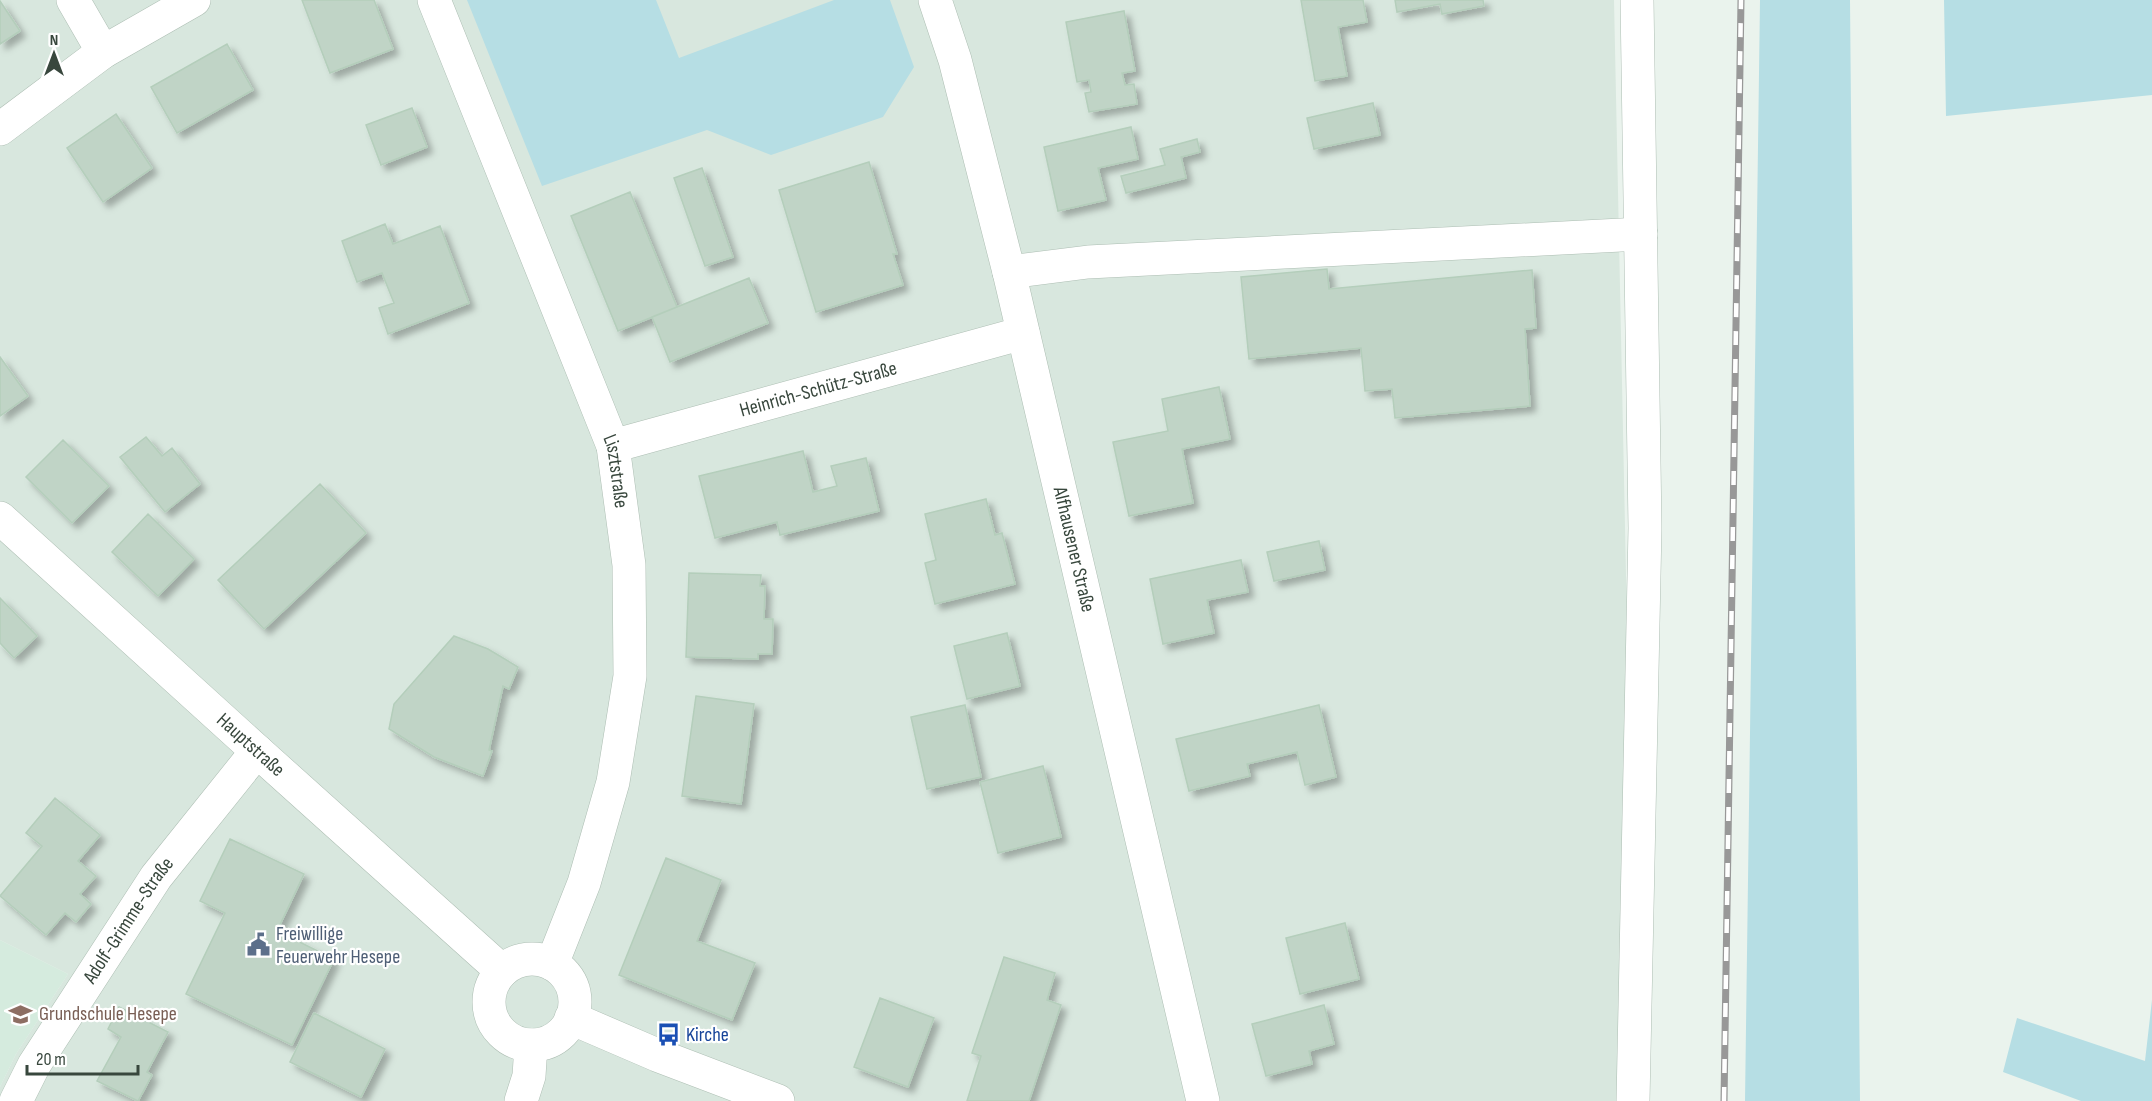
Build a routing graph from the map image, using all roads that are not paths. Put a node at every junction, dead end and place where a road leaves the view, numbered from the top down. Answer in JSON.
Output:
{"nodes":[{"id":1,"x":73,"y":0,"type":"edge"},
{"id":2,"x":194,"y":0,"type":"edge"},
{"id":3,"x":434,"y":0,"type":"edge"},
{"id":4,"x":935,"y":0,"type":"edge"},
{"id":5,"x":1637,"y":0,"type":"edge"},
{"id":6,"x":103,"y":52,"type":"junction"},
{"id":7,"x":0,"y":129,"type":"edge"},
{"id":8,"x":1641,"y":234,"type":"junction"},
{"id":9,"x":1009,"y":272,"type":"junction"},
{"id":10,"x":1023,"y":333,"type":"junction"},
{"id":11,"x":613,"y":446,"type":"junction"},
{"id":12,"x":0,"y":518,"type":"edge"},
{"id":13,"x":257,"y":752,"type":"junction"},
{"id":14,"x":552,"y":964,"type":"junction"},
{"id":15,"x":502,"y":971,"type":"junction"},
{"id":16,"x":571,"y":1017,"type":"junction"},
{"id":17,"x":531,"y":1045,"type":"junction"},
{"id":18,"x":16,"y":1101,"type":"edge"},
{"id":19,"x":521,"y":1101,"type":"edge"},
{"id":20,"x":777,"y":1101,"type":"edge"},
{"id":21,"x":1203,"y":1101,"type":"edge"},
{"id":22,"x":1633,"y":1101,"type":"edge"}],
"edges":[{"from":1,"to":6,"type":"street"},
{"from":2,"to":6,"type":"street"},
{"from":3,"to":11,"type":"street","name":"Lisztstraße"},
{"from":4,"to":9,"type":"street","name":"Alfhausener Straße"},
{"from":5,"to":8,"type":"street"},
{"from":6,"to":7,"type":"street"},
{"from":8,"to":9,"type":"street"},
{"from":8,"to":22,"type":"street"},
{"from":9,"to":10,"type":"street","name":"Alfhausener Straße"},
{"from":10,"to":11,"type":"street","name":"Heinrich-Schütz-Straße"},
{"from":10,"to":21,"type":"street","name":"Alfhausener Straße"},
{"from":11,"to":14,"type":"street","name":"Lisztstraße"},
{"from":12,"to":13,"type":"street","name":"Hauptstraße"},
{"from":13,"to":15,"type":"street","name":"Hauptstraße"},
{"from":13,"to":18,"type":"street","name":"Adolf-Grimme-Straße"},
{"from":14,"to":15,"type":"street"},
{"from":14,"to":16,"type":"street"},
{"from":15,"to":17,"type":"street"},
{"from":16,"to":17,"type":"street"},
{"from":16,"to":20,"type":"street"},
{"from":17,"to":19,"type":"street"}]}
